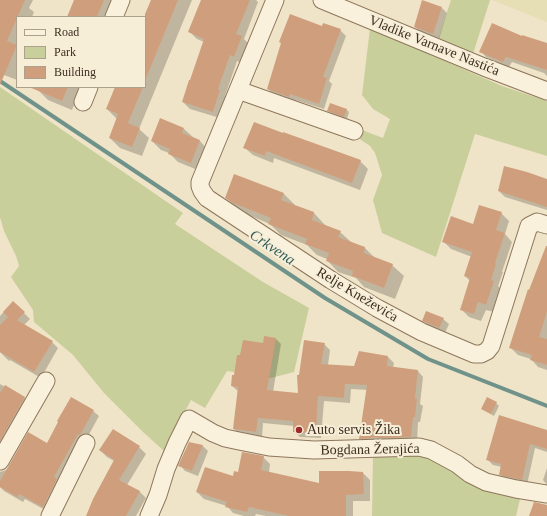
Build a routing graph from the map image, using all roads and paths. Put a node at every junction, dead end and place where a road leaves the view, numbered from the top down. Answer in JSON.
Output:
{"nodes":[{"id":1,"x":121,"y":0,"type":"edge"},
{"id":2,"x":275,"y":0,"type":"edge"},
{"id":3,"x":322,"y":0,"type":"edge"},
{"id":4,"x":114,"y":16,"type":"edge"},
{"id":5,"x":238,"y":90,"type":"junction"},
{"id":6,"x":547,"y":91,"type":"edge"},
{"id":7,"x":354,"y":131,"type":"dead end"},
{"id":8,"x":547,"y":225,"type":"edge"},
{"id":9,"x":46,"y":381,"type":"dead end"},
{"id":10,"x":86,"y":443,"type":"dead end"},
{"id":11,"x":0,"y":461,"type":"edge"},
{"id":12,"x":547,"y":494,"type":"edge"},
{"id":13,"x":50,"y":516,"type":"edge"},
{"id":14,"x":149,"y":516,"type":"edge"}],
"edges":[{"from":1,"to":4,"type":"street"},
{"from":2,"to":5,"type":"street","name":"Relje Kneževića"},
{"from":3,"to":6,"type":"street","name":"Vladike Varnave Nastića"},
{"from":5,"to":7,"type":"street"},
{"from":5,"to":8,"type":"street","name":"Relje Kneževića"},
{"from":9,"to":11,"type":"street"},
{"from":10,"to":13,"type":"street"},
{"from":12,"to":14,"type":"street","name":"Bogdana Žerajića"}]}
